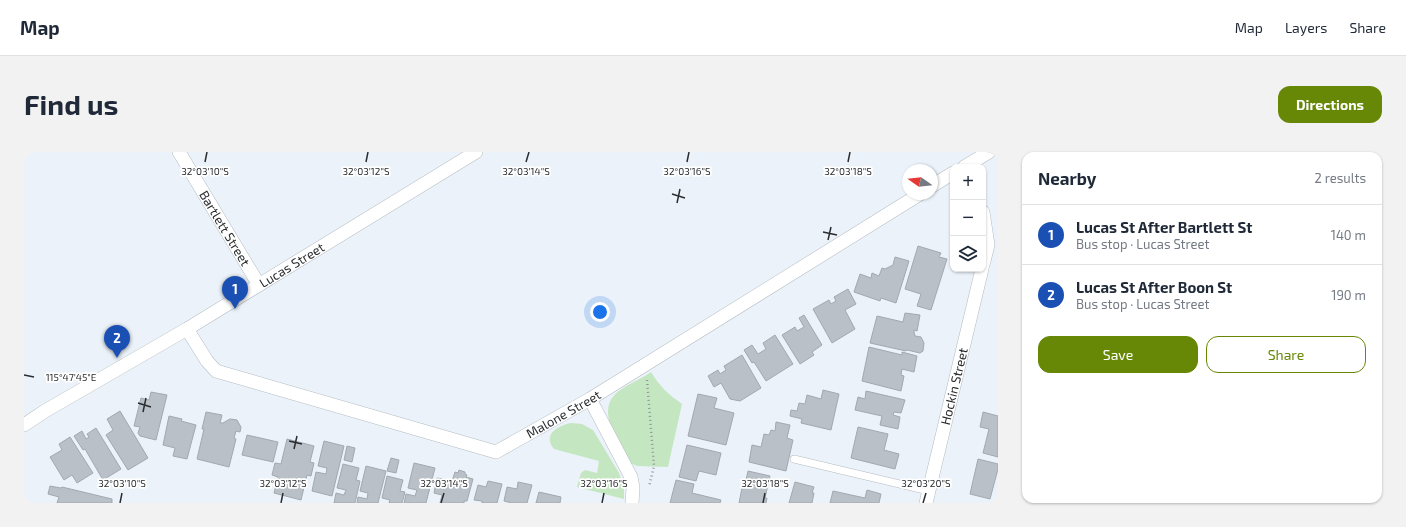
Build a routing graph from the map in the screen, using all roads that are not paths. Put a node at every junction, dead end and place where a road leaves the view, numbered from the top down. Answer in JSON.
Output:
{"nodes":[{"id":1,"x":179,"y":152,"type":"edge"},
{"id":2,"x":476,"y":152,"type":"edge"},
{"id":3,"x":989,"y":152,"type":"edge"},
{"id":4,"x":969,"y":164,"type":"edge"},
{"id":5,"x":950,"y":176,"type":"edge"},
{"id":6,"x":938,"y":183,"type":"edge"},
{"id":7,"x":910,"y":200,"type":"edge"},
{"id":8,"x":986,"y":231,"type":"edge"},
{"id":9,"x":986,"y":252,"type":"edge"},
{"id":10,"x":981,"y":272,"type":"edge"},
{"id":11,"x":258,"y":285,"type":"junction"},
{"id":12,"x":187,"y":329,"type":"junction"},
{"id":13,"x":590,"y":399,"type":"junction"},
{"id":14,"x":24,"y":425,"type":"edge"},
{"id":15,"x":794,"y":459,"type":"dead end"},
{"id":16,"x":927,"y":497,"type":"edge"},
{"id":17,"x":632,"y":503,"type":"edge"}],
"edges":[{"from":1,"to":11,"type":"street","name":"Bartlett Street"},
{"from":2,"to":11,"type":"street","name":"Lucas Street"},
{"from":3,"to":4,"type":"street"},
{"from":5,"to":6,"type":"street"},
{"from":7,"to":13,"type":"street","name":"Malone Street"},
{"from":8,"to":9,"type":"street"},
{"from":10,"to":16,"type":"street","name":"Hockin Street"},
{"from":11,"to":12,"type":"street","name":"Lucas Street"},
{"from":12,"to":13,"type":"street","name":"Malone Street"},
{"from":12,"to":14,"type":"street","name":"Lucas Street"},
{"from":13,"to":17,"type":"street"},
{"from":15,"to":16,"type":"lane"}]}
